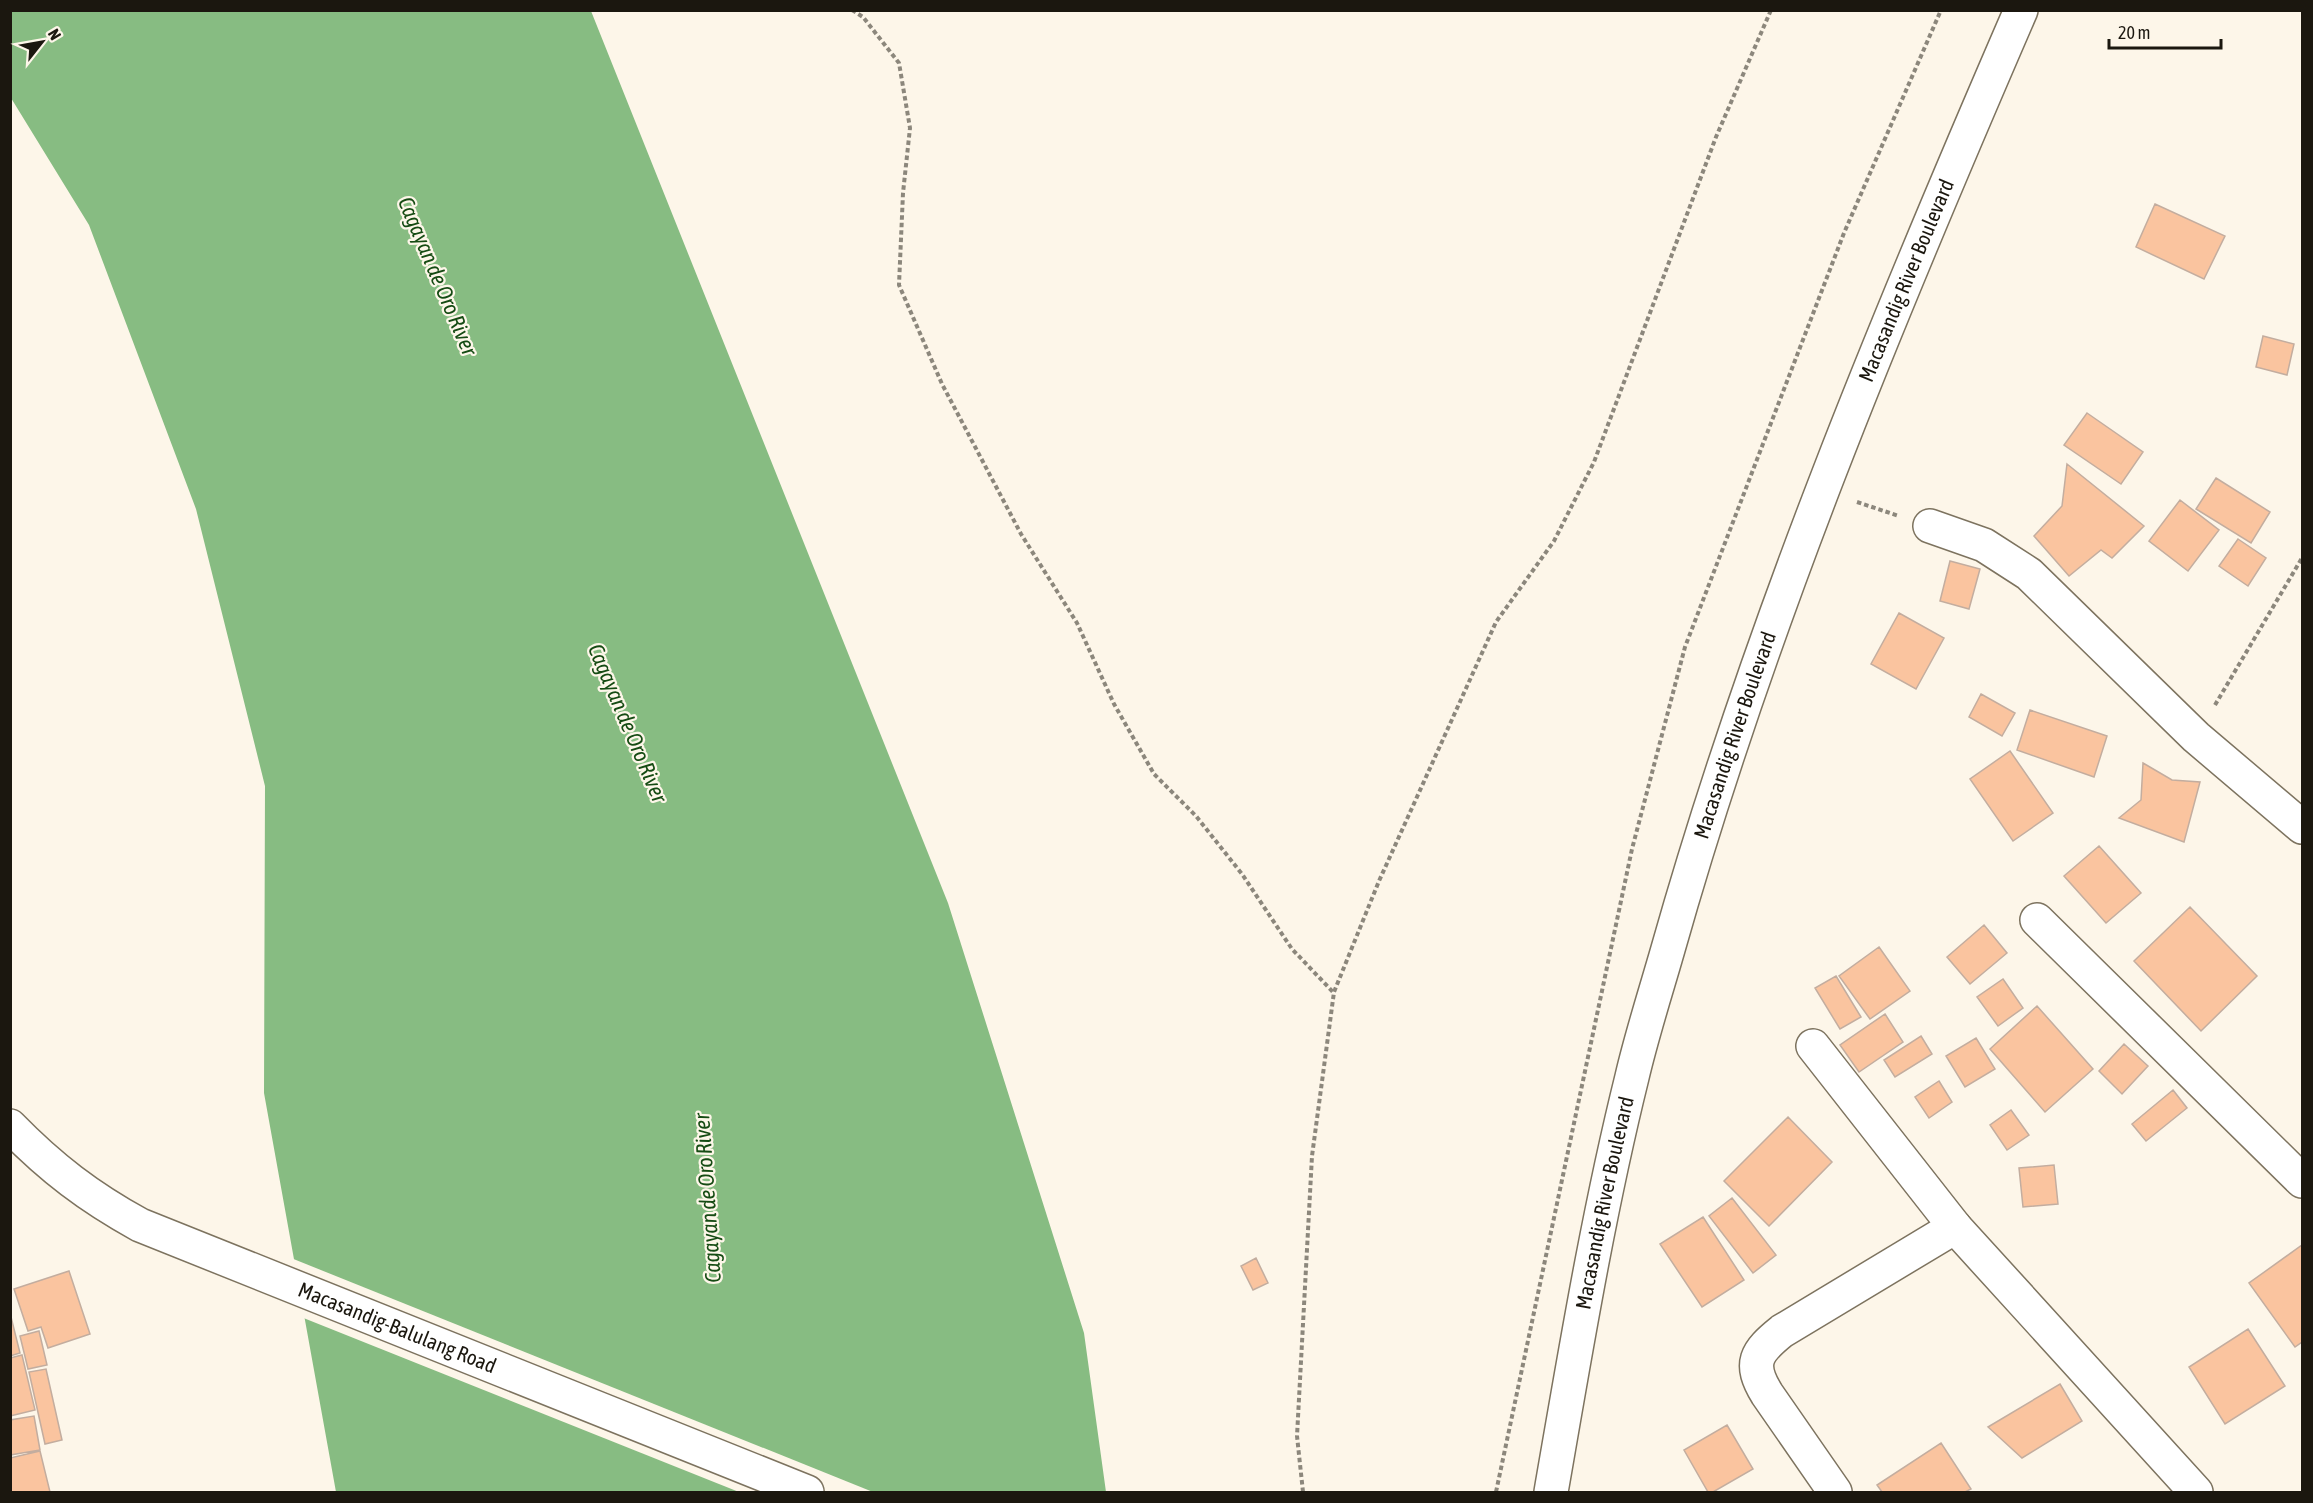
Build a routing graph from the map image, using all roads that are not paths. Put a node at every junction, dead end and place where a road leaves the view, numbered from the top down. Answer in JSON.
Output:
{"nodes":[{"id":1,"x":2021,"y":10,"type":"edge"},
{"id":2,"x":1930,"y":526,"type":"road end"},
{"id":3,"x":2302,"y":827,"type":"edge"},
{"id":4,"x":2037,"y":920,"type":"dead end"},
{"id":5,"x":1813,"y":1046,"type":"dead end"},
{"id":6,"x":10,"y":1126,"type":"edge"},
{"id":7,"x":2302,"y":1180,"type":"edge"},
{"id":8,"x":1955,"y":1227,"type":"junction"},
{"id":9,"x":807,"y":1492,"type":"edge"},
{"id":10,"x":1551,"y":1492,"type":"edge"},
{"id":11,"x":1835,"y":1492,"type":"edge"},
{"id":12,"x":2196,"y":1492,"type":"edge"}],
"edges":[{"from":1,"to":10,"type":"street","name":"Macasandig River Boulevard"},
{"from":2,"to":3,"type":"street"},
{"from":4,"to":7,"type":"street"},
{"from":5,"to":8,"type":"street"},
{"from":6,"to":9,"type":"street","name":"Macasandig-Balulang Road"},
{"from":8,"to":11,"type":"street"},
{"from":8,"to":12,"type":"street"}]}
